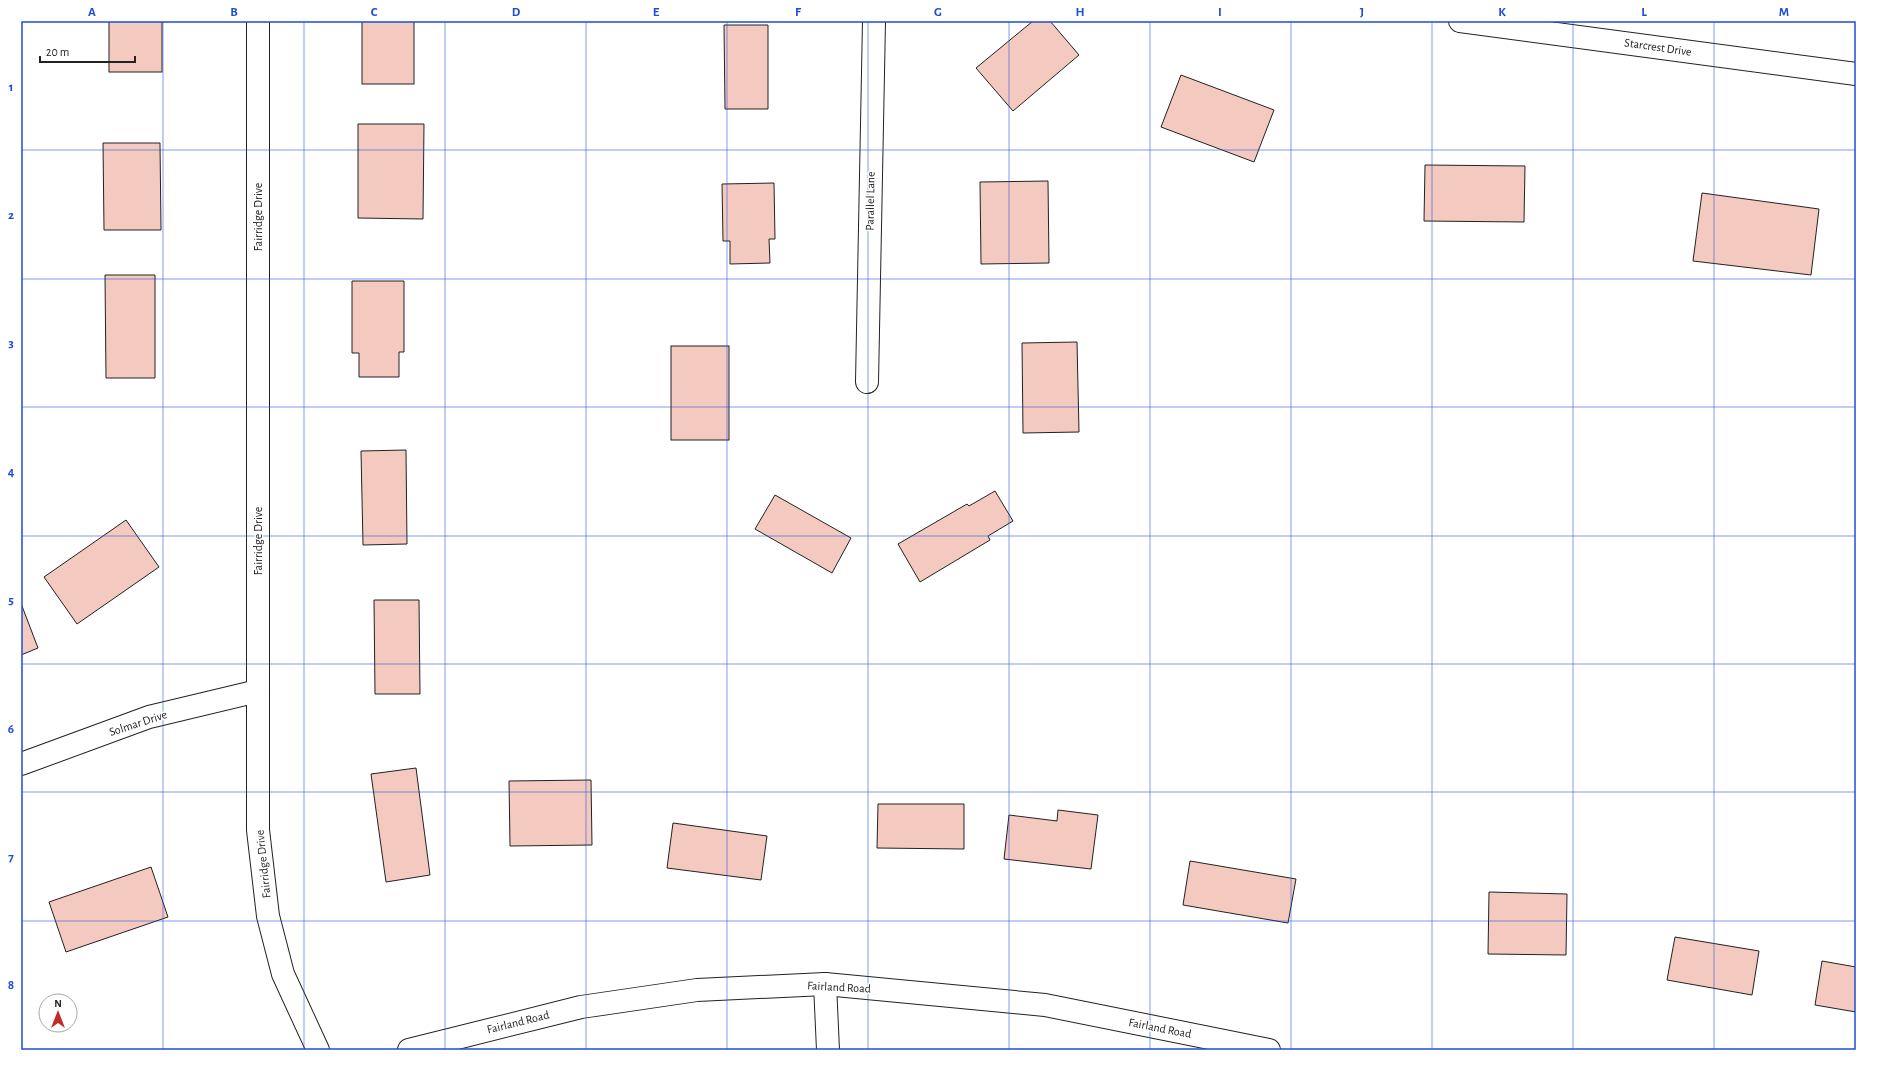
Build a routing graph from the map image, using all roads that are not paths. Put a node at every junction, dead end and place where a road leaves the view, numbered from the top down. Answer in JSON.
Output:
{"nodes":[{"id":1,"x":258,"y":21,"type":"edge"},
{"id":2,"x":874,"y":21,"type":"edge"},
{"id":3,"x":1460,"y":21,"type":"edge"},
{"id":4,"x":1856,"y":74,"type":"edge"},
{"id":5,"x":867,"y":382,"type":"dead end"},
{"id":6,"x":258,"y":691,"type":"junction"},
{"id":7,"x":21,"y":764,"type":"edge"},
{"id":8,"x":825,"y":984,"type":"junction"},
{"id":9,"x":318,"y":1050,"type":"edge"},
{"id":10,"x":409,"y":1050,"type":"edge"},
{"id":11,"x":828,"y":1050,"type":"edge"},
{"id":12,"x":1269,"y":1050,"type":"edge"}],
"edges":[{"from":1,"to":6,"type":"street","name":"Fairridge Drive"},
{"from":2,"to":5,"type":"street","name":"Parallel Lane"},
{"from":3,"to":4,"type":"street","name":"Starcrest Drive"},
{"from":6,"to":7,"type":"street","name":"Solmar Drive"},
{"from":6,"to":9,"type":"street","name":"Fairridge Drive"},
{"from":8,"to":10,"type":"street","name":"Fairland Road"},
{"from":8,"to":11,"type":"street"},
{"from":8,"to":12,"type":"street","name":"Fairland Road"}]}
